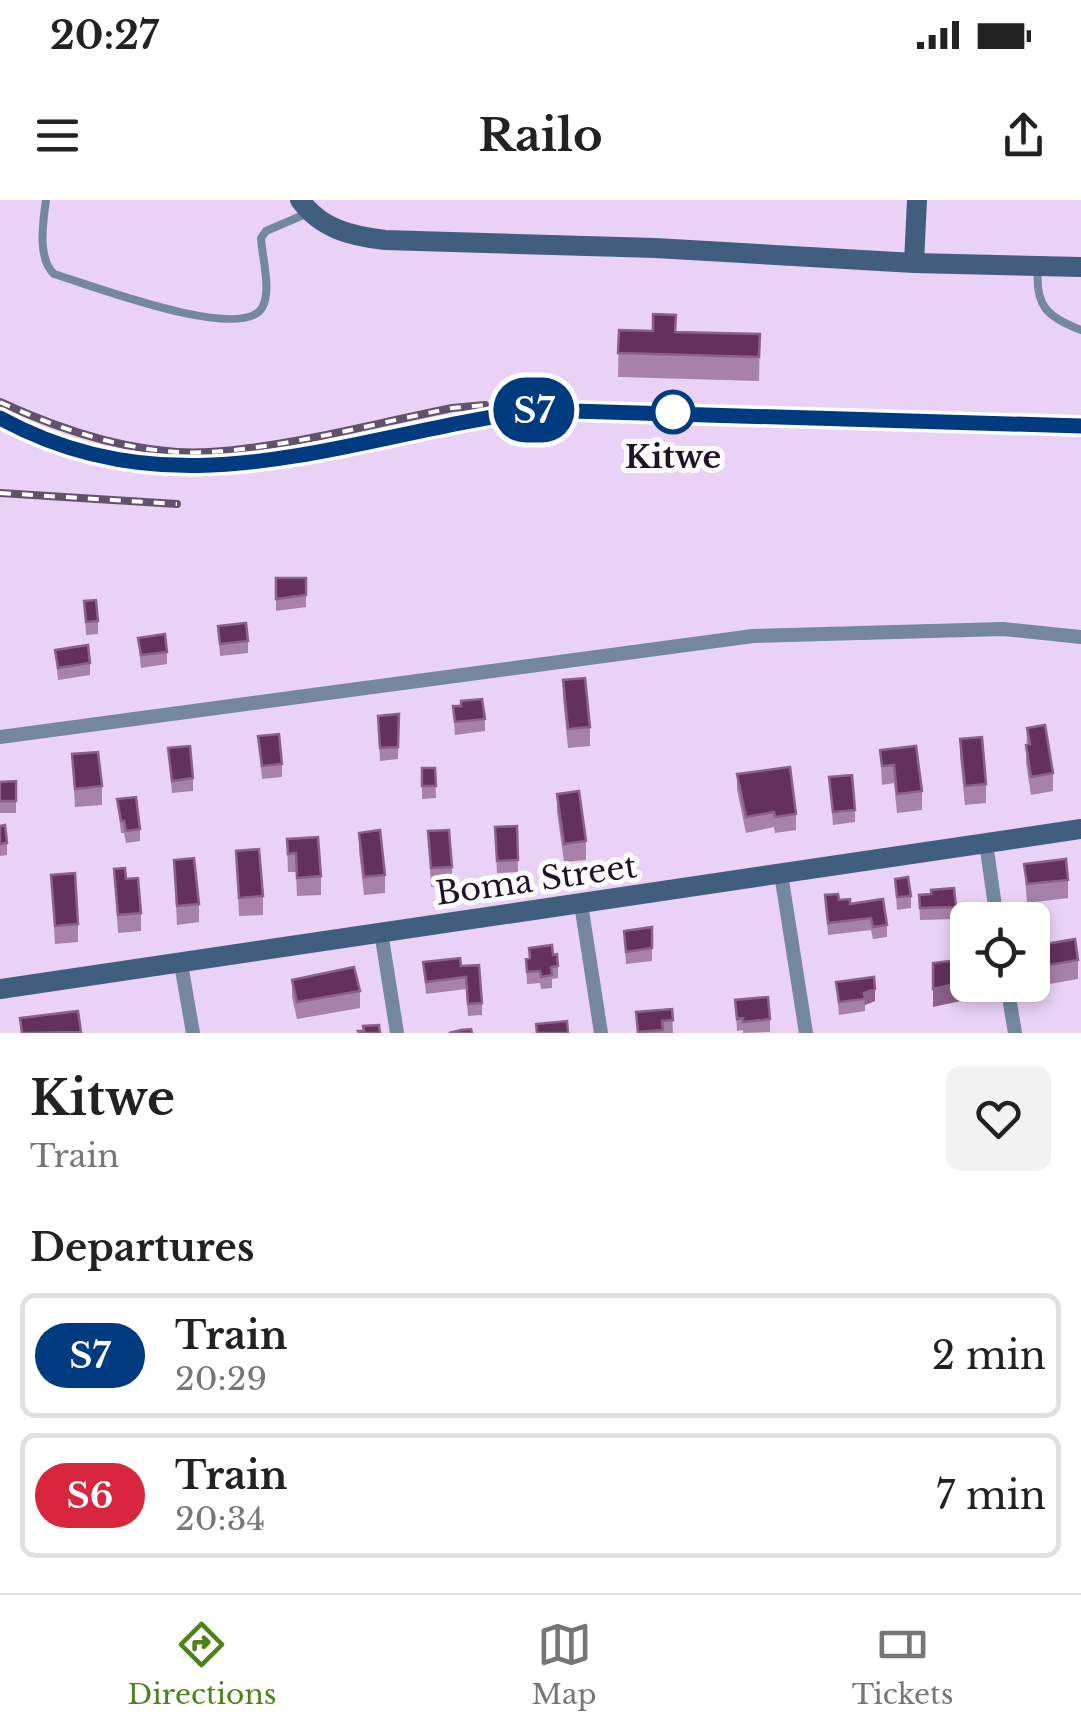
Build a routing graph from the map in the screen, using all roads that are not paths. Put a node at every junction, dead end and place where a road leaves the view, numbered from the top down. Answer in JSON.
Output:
{"nodes":[{"id":1,"x":46,"y":200,"type":"edge"},
{"id":2,"x":917,"y":200,"type":"edge"},
{"id":3,"x":305,"y":206,"type":"edge"},
{"id":4,"x":914,"y":263,"type":"junction"},
{"id":5,"x":1038,"y":266,"type":"junction"},
{"id":6,"x":1081,"y":266,"type":"edge"},
{"id":7,"x":1081,"y":330,"type":"edge"},
{"id":8,"x":1081,"y":637,"type":"edge"},
{"id":9,"x":0,"y":737,"type":"edge"},
{"id":10,"x":1081,"y":828,"type":"edge"},
{"id":11,"x":986,"y":843,"type":"junction"},
{"id":12,"x":781,"y":874,"type":"junction"},
{"id":13,"x":994,"y":902,"type":"edge"},
{"id":14,"x":581,"y":904,"type":"junction"},
{"id":15,"x":381,"y":932,"type":"junction"},
{"id":16,"x":181,"y":964,"type":"junction"},
{"id":17,"x":0,"y":990,"type":"edge"},
{"id":18,"x":1009,"y":1002,"type":"edge"},
{"id":19,"x":193,"y":1033,"type":"edge"},
{"id":20,"x":397,"y":1033,"type":"edge"},
{"id":21,"x":601,"y":1033,"type":"edge"},
{"id":22,"x":806,"y":1033,"type":"edge"},
{"id":23,"x":1014,"y":1033,"type":"edge"}],
"edges":[{"from":1,"to":3,"type":"lane"},
{"from":2,"to":4,"type":"street"},
{"from":3,"to":4,"type":"street"},
{"from":4,"to":5,"type":"street"},
{"from":5,"to":6,"type":"street"},
{"from":5,"to":7,"type":"lane"},
{"from":8,"to":9,"type":"street"},
{"from":10,"to":11,"type":"street","name":"Boma Street"},
{"from":11,"to":12,"type":"street","name":"Boma Street"},
{"from":11,"to":13,"type":"street"},
{"from":12,"to":14,"type":"street","name":"Boma Street"},
{"from":12,"to":22,"type":"street"},
{"from":14,"to":15,"type":"street","name":"Boma Street"},
{"from":14,"to":21,"type":"street"},
{"from":15,"to":16,"type":"street","name":"Boma Street"},
{"from":15,"to":20,"type":"street"},
{"from":16,"to":17,"type":"street","name":"Boma Street"},
{"from":16,"to":19,"type":"street"},
{"from":18,"to":23,"type":"street"}]}
